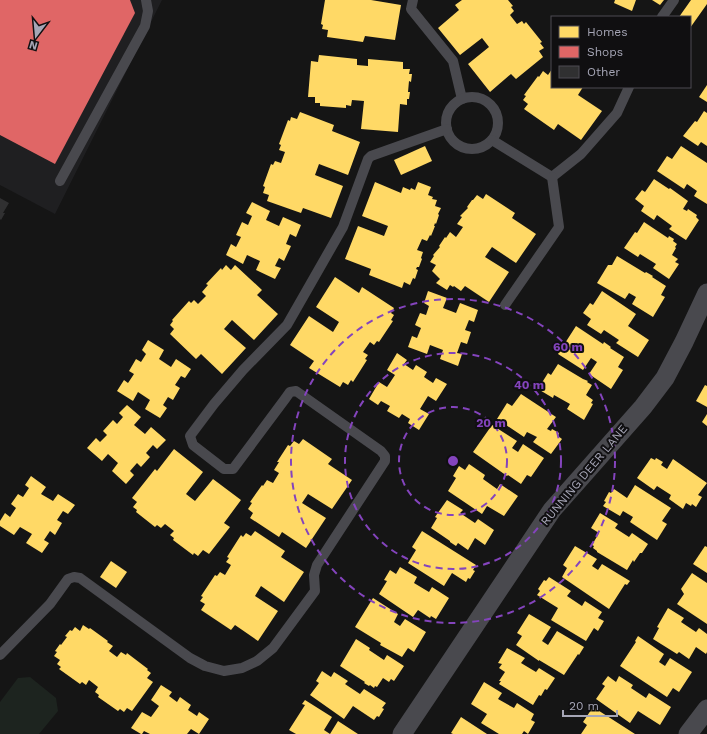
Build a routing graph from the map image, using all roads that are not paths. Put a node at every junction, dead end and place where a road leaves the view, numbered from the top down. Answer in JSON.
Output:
{"nodes":[{"id":1,"x":146,"y":0,"type":"edge"},
{"id":2,"x":413,"y":0,"type":"edge"},
{"id":3,"x":674,"y":0,"type":"edge"},
{"id":4,"x":663,"y":16,"type":"edge"},
{"id":5,"x":629,"y":88,"type":"edge"},
{"id":6,"x":462,"y":99,"type":"junction"},
{"id":7,"x":447,"y":129,"type":"junction"},
{"id":8,"x":492,"y":140,"type":"junction"},
{"id":9,"x":552,"y":177,"type":"junction"},
{"id":10,"x":60,"y":181,"type":"dead end"},
{"id":11,"x":707,"y":293,"type":"edge"},
{"id":12,"x":505,"y":305,"type":"dead end"},
{"id":13,"x":0,"y":655,"type":"edge"},
{"id":14,"x":707,"y":709,"type":"edge"},
{"id":15,"x":402,"y":734,"type":"edge"},
{"id":16,"x":688,"y":734,"type":"edge"}],
"edges":[{"from":1,"to":10,"type":"lane"},
{"from":2,"to":6,"type":"lane"},
{"from":3,"to":4,"type":"lane"},
{"from":5,"to":9,"type":"lane"},
{"from":6,"to":7,"type":"lane"},
{"from":6,"to":8,"type":"lane"},
{"from":7,"to":8,"type":"lane"},
{"from":7,"to":13,"type":"lane"},
{"from":8,"to":9,"type":"lane"},
{"from":9,"to":12,"type":"lane"},
{"from":11,"to":15,"type":"street","name":"RUNNING DEER LANE"},
{"from":14,"to":16,"type":"street"}]}
